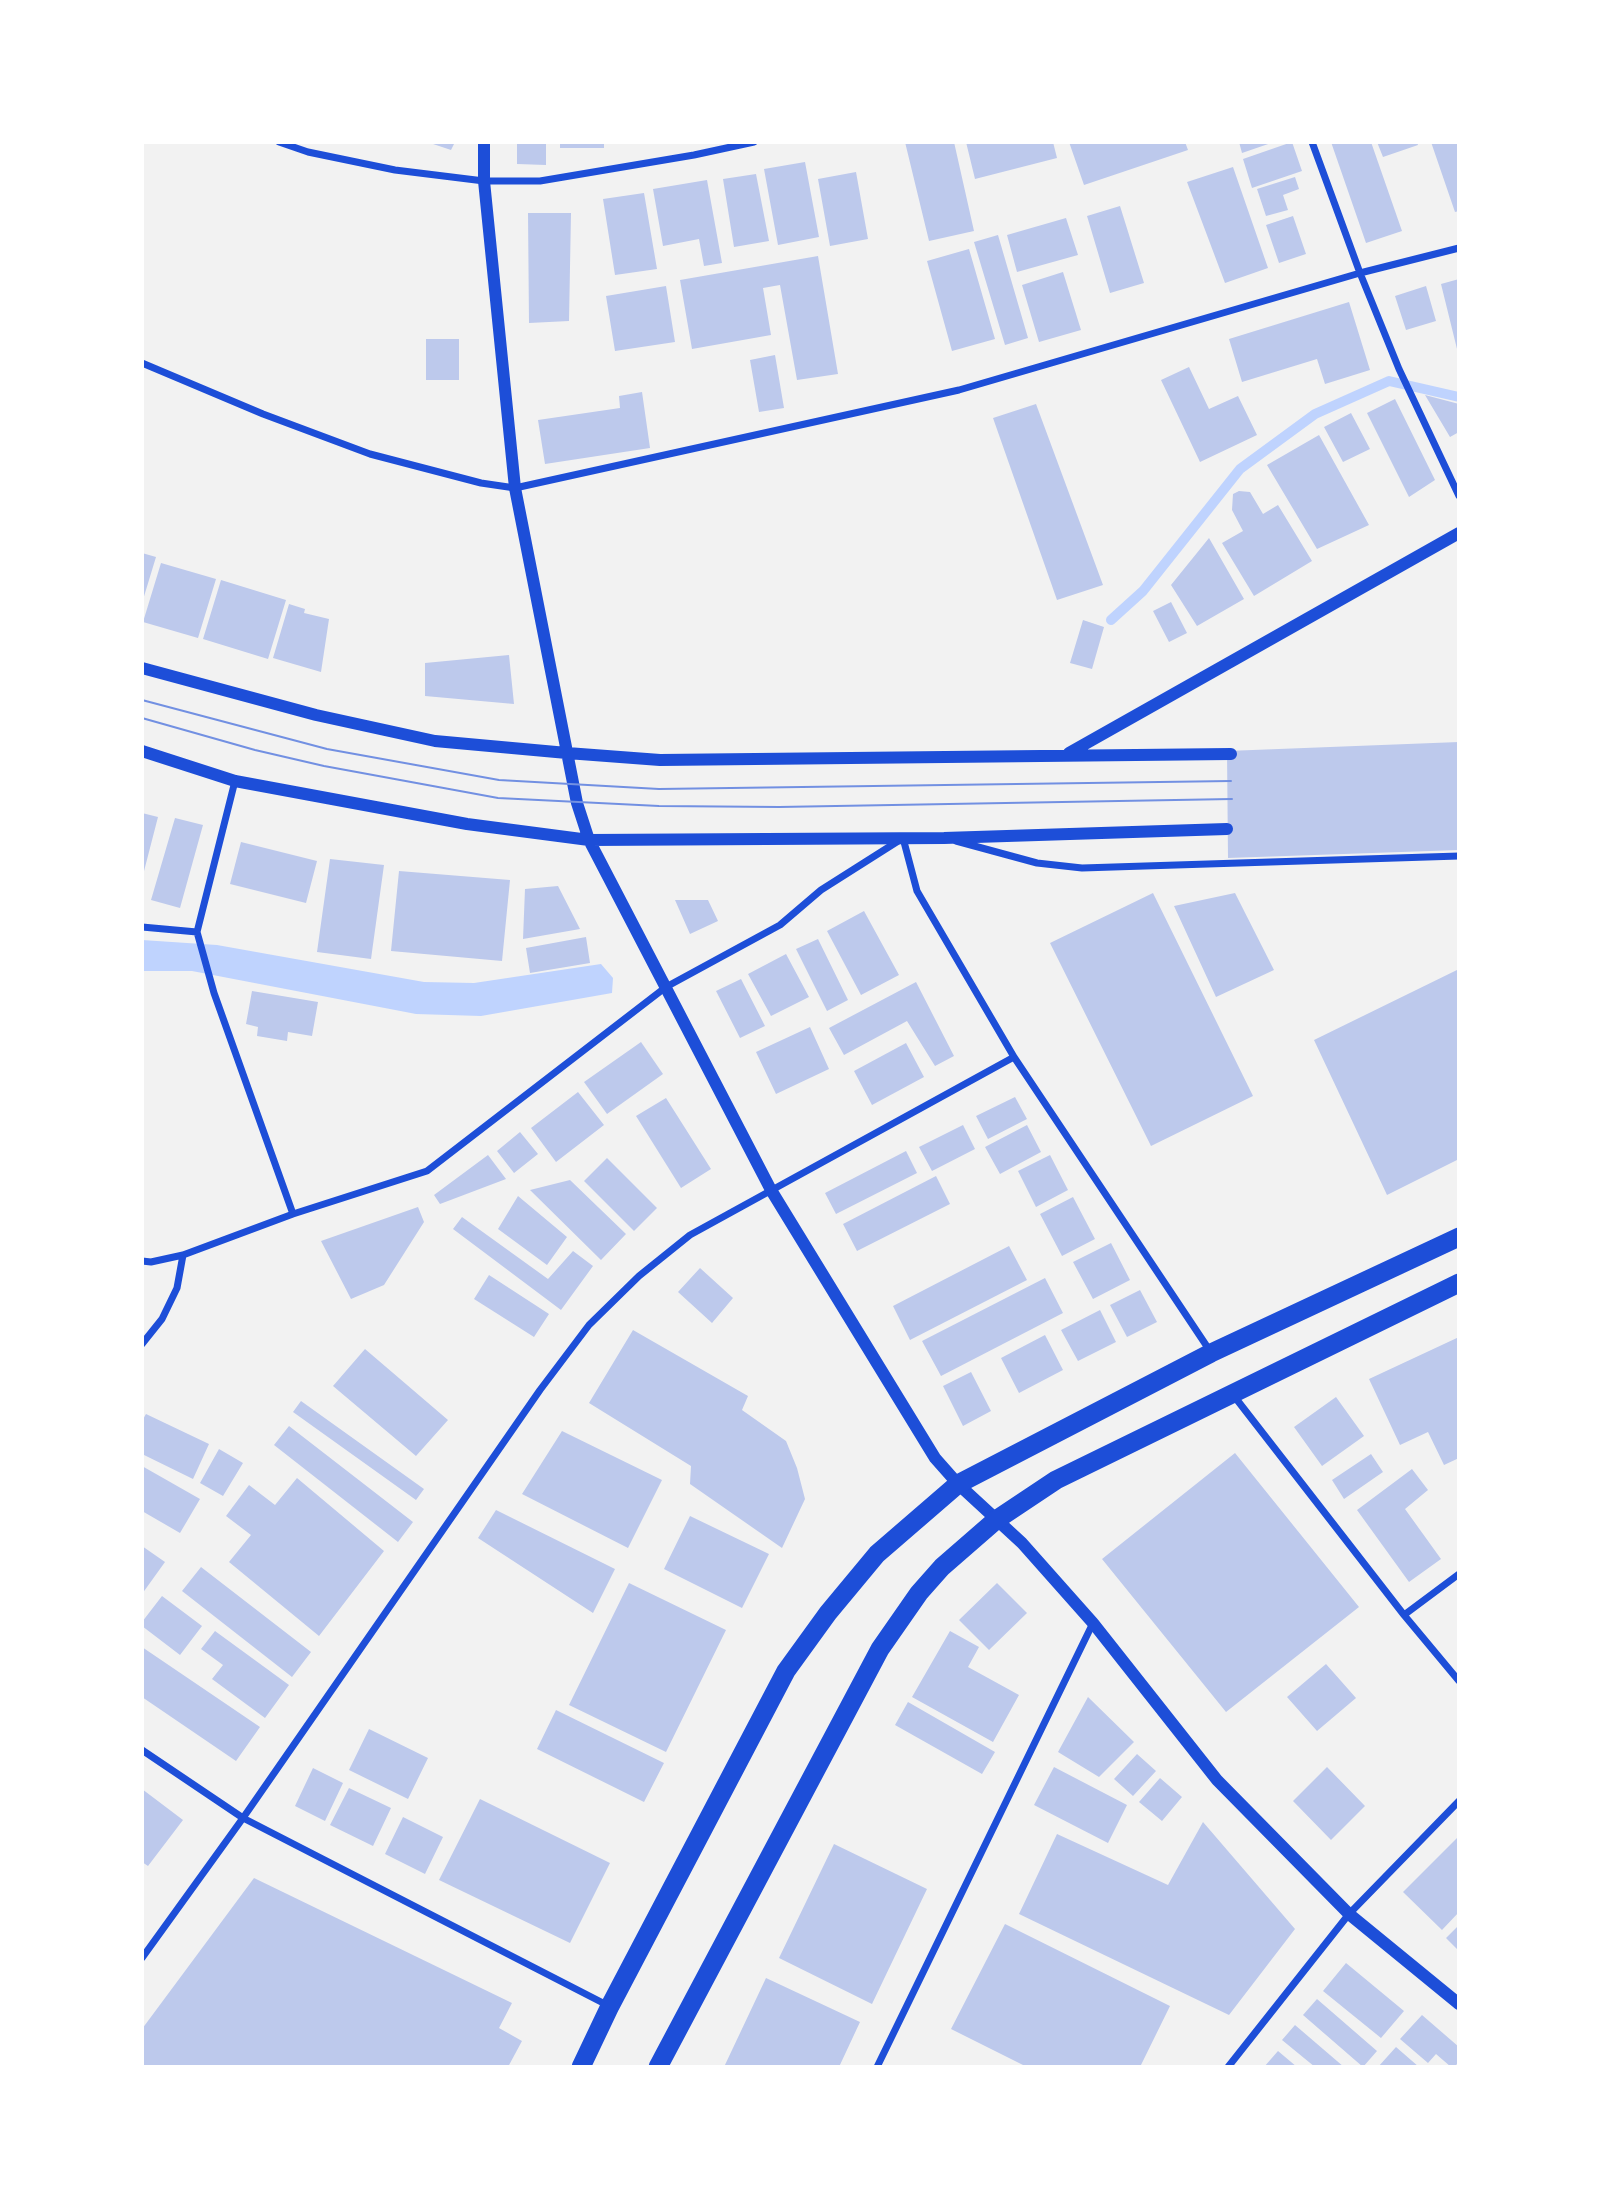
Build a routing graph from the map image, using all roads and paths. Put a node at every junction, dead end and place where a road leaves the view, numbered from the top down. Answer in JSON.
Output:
{"nodes":[{"id":1,"x":279,"y":142,"type":"edge"},
{"id":2,"x":484,"y":142,"type":"edge"},
{"id":3,"x":754,"y":142,"type":"edge"},
{"id":4,"x":1312,"y":142,"type":"edge"},
{"id":5,"x":485,"y":181,"type":"junction"},
{"id":6,"x":1459,"y":248,"type":"edge"},
{"id":7,"x":1360,"y":273,"type":"junction"},
{"id":8,"x":142,"y":363,"type":"edge"},
{"id":9,"x":515,"y":488,"type":"junction"},
{"id":10,"x":1459,"y":496,"type":"edge"},
{"id":11,"x":1459,"y":533,"type":"edge"},
{"id":12,"x":142,"y":668,"type":"edge"},
{"id":13,"x":142,"y":751,"type":"edge"},
{"id":14,"x":567,"y":753,"type":"junction"},
{"id":15,"x":1231,"y":754,"type":"dead end"},
{"id":16,"x":1065,"y":755,"type":"junction"},
{"id":17,"x":235,"y":781,"type":"junction"},
{"id":18,"x":1227,"y":829,"type":"dead end"},
{"id":19,"x":903,"y":838,"type":"junction"},
{"id":20,"x":944,"y":838,"type":"junction"},
{"id":21,"x":589,"y":840,"type":"junction"},
{"id":22,"x":1459,"y":856,"type":"edge"},
{"id":23,"x":142,"y":927,"type":"edge"},
{"id":24,"x":197,"y":932,"type":"junction"},
{"id":25,"x":666,"y":987,"type":"junction"},
{"id":26,"x":1014,"y":1057,"type":"junction"},
{"id":27,"x":771,"y":1190,"type":"junction"},
{"id":28,"x":293,"y":1214,"type":"junction"},
{"id":29,"x":1459,"y":1237,"type":"edge"},
{"id":30,"x":183,"y":1255,"type":"junction"},
{"id":31,"x":142,"y":1261,"type":"edge"},
{"id":32,"x":1459,"y":1283,"type":"edge"},
{"id":33,"x":142,"y":1344,"type":"edge"},
{"id":34,"x":1212,"y":1353,"type":"junction"},
{"id":35,"x":1232,"y":1395,"type":"junction"},
{"id":36,"x":958,"y":1484,"type":"junction"},
{"id":37,"x":996,"y":1520,"type":"junction"},
{"id":38,"x":1459,"y":1574,"type":"edge"},
{"id":39,"x":1404,"y":1615,"type":"junction"},
{"id":40,"x":1093,"y":1623,"type":"junction"},
{"id":41,"x":1459,"y":1681,"type":"edge"},
{"id":42,"x":142,"y":1750,"type":"edge"},
{"id":43,"x":1459,"y":1801,"type":"edge"},
{"id":44,"x":243,"y":1818,"type":"junction"},
{"id":45,"x":1349,"y":1914,"type":"junction"},
{"id":46,"x":142,"y":1958,"type":"edge"},
{"id":47,"x":1459,"y":2004,"type":"edge"},
{"id":48,"x":610,"y":2006,"type":"junction"},
{"id":49,"x":581,"y":2067,"type":"edge"},
{"id":50,"x":658,"y":2067,"type":"edge"},
{"id":51,"x":877,"y":2067,"type":"edge"},
{"id":52,"x":1228,"y":2067,"type":"edge"}],
"edges":[{"from":1,"to":5,"type":"street"},
{"from":2,"to":5,"type":"street"},
{"from":3,"to":5,"type":"street"},
{"from":4,"to":7,"type":"street"},
{"from":5,"to":9,"type":"street"},
{"from":6,"to":7,"type":"street"},
{"from":7,"to":9,"type":"street"},
{"from":7,"to":10,"type":"street"},
{"from":8,"to":9,"type":"street"},
{"from":9,"to":14,"type":"street"},
{"from":11,"to":16,"type":"street"},
{"from":12,"to":14,"type":"street"},
{"from":13,"to":17,"type":"street"},
{"from":14,"to":16,"type":"street"},
{"from":14,"to":21,"type":"street"},
{"from":15,"to":16,"type":"street"},
{"from":17,"to":21,"type":"street"},
{"from":17,"to":24,"type":"street"},
{"from":18,"to":20,"type":"street"},
{"from":19,"to":20,"type":"street"},
{"from":19,"to":21,"type":"street"},
{"from":19,"to":25,"type":"street"},
{"from":19,"to":26,"type":"street"},
{"from":20,"to":22,"type":"street"},
{"from":21,"to":25,"type":"street"},
{"from":23,"to":24,"type":"street"},
{"from":24,"to":28,"type":"street"},
{"from":25,"to":27,"type":"street"},
{"from":25,"to":28,"type":"street"},
{"from":26,"to":27,"type":"street"},
{"from":26,"to":34,"type":"street"},
{"from":27,"to":36,"type":"street"},
{"from":27,"to":44,"type":"street"},
{"from":28,"to":30,"type":"street"},
{"from":29,"to":34,"type":"highway"},
{"from":30,"to":31,"type":"street"},
{"from":30,"to":33,"type":"street"},
{"from":32,"to":35,"type":"highway"},
{"from":34,"to":36,"type":"highway"},
{"from":35,"to":37,"type":"highway"},
{"from":35,"to":39,"type":"street"},
{"from":36,"to":37,"type":"street"},
{"from":36,"to":48,"type":"highway"},
{"from":37,"to":40,"type":"street"},
{"from":37,"to":50,"type":"highway"},
{"from":38,"to":39,"type":"street"},
{"from":39,"to":41,"type":"street"},
{"from":40,"to":45,"type":"street"},
{"from":40,"to":51,"type":"street"},
{"from":42,"to":44,"type":"street"},
{"from":43,"to":45,"type":"street"},
{"from":44,"to":46,"type":"street"},
{"from":44,"to":48,"type":"street"},
{"from":45,"to":47,"type":"street"},
{"from":45,"to":52,"type":"street"},
{"from":48,"to":49,"type":"highway"}]}
